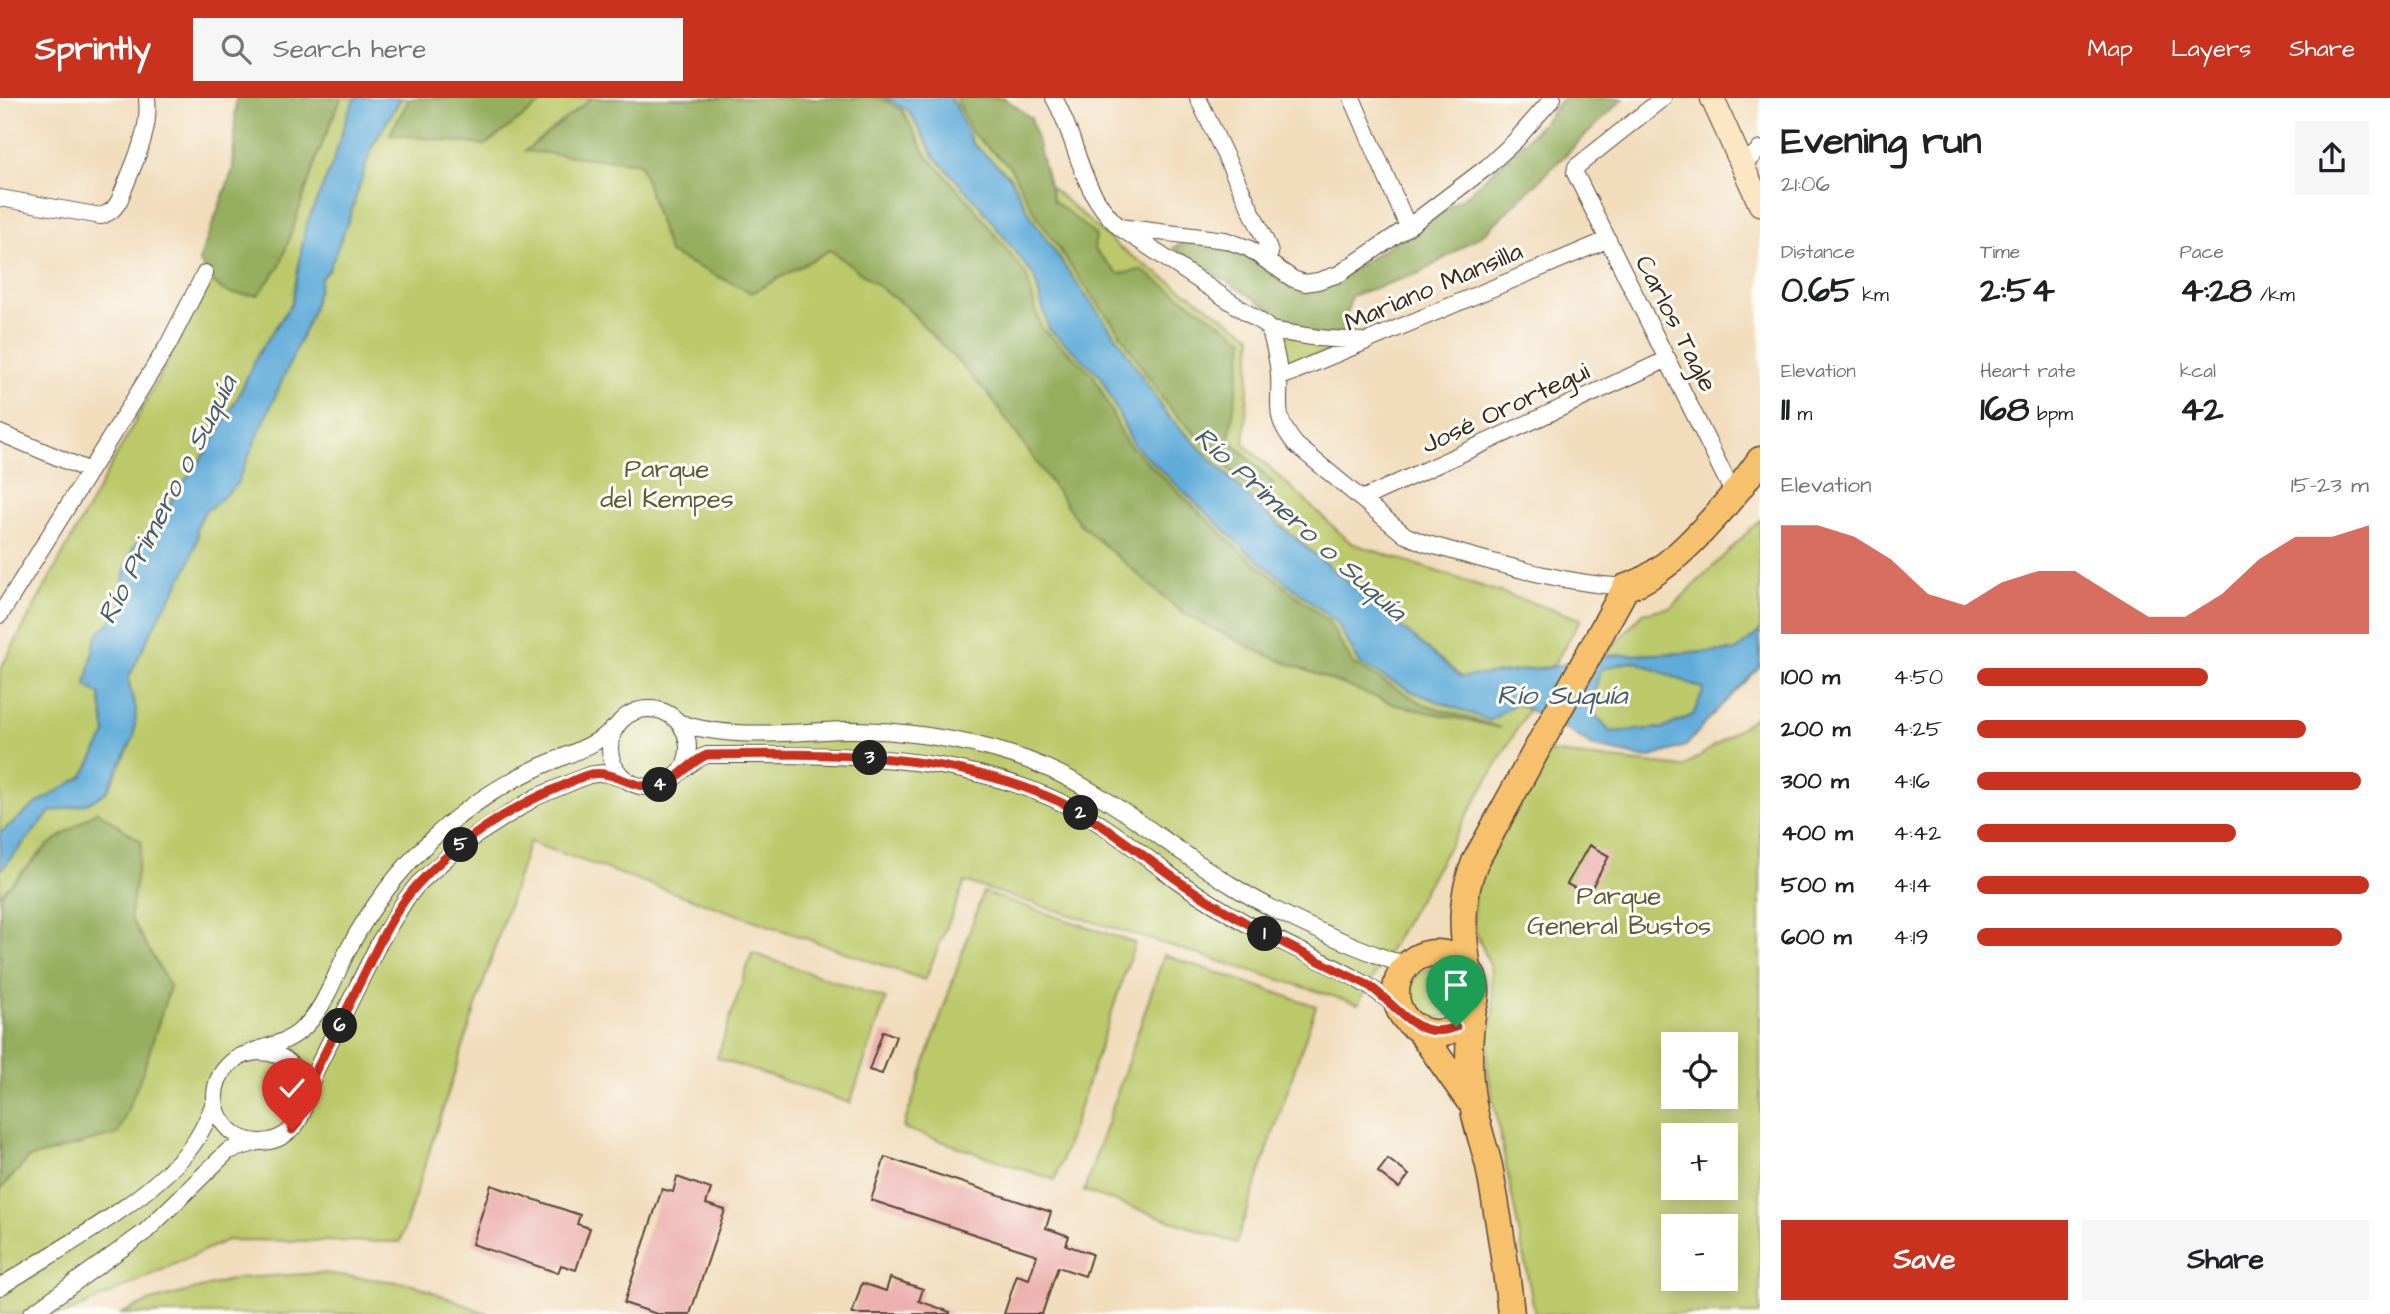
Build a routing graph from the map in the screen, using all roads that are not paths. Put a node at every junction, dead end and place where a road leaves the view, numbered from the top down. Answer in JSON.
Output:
{"nodes":[{"id":1,"x":1054,"y":98,"type":"edge"},
{"id":2,"x":1198,"y":98,"type":"edge"},
{"id":3,"x":1352,"y":98,"type":"edge"},
{"id":4,"x":1553,"y":98,"type":"edge"},
{"id":5,"x":1663,"y":98,"type":"edge"},
{"id":6,"x":1712,"y":98,"type":"edge"},
{"id":7,"x":147,"y":105,"type":"edge"},
{"id":8,"x":1760,"y":149,"type":"edge"},
{"id":9,"x":1742,"y":166,"type":"junction"},
{"id":10,"x":0,"y":198,"type":"edge"},
{"id":11,"x":1760,"y":204,"type":"edge"},
{"id":12,"x":1119,"y":227,"type":"junction"},
{"id":13,"x":1408,"y":227,"type":"junction"},
{"id":14,"x":1607,"y":240,"type":"junction"},
{"id":15,"x":1267,"y":261,"type":"junction"},
{"id":16,"x":205,"y":273,"type":"dead end"},
{"id":17,"x":1270,"y":330,"type":"junction"},
{"id":18,"x":1365,"y":341,"type":"junction"},
{"id":19,"x":1668,"y":359,"type":"junction"},
{"id":20,"x":1279,"y":378,"type":"junction"},
{"id":21,"x":0,"y":433,"type":"edge"},
{"id":22,"x":1760,"y":460,"type":"edge"},
{"id":23,"x":89,"y":471,"type":"junction"},
{"id":24,"x":1734,"y":495,"type":"junction"},
{"id":25,"x":1362,"y":499,"type":"junction"},
{"id":26,"x":1626,"y":587,"type":"junction"},
{"id":27,"x":0,"y":615,"type":"edge"},
{"id":28,"x":681,"y":723,"type":"junction"},
{"id":29,"x":614,"y":728,"type":"junction"},
{"id":30,"x":680,"y":772,"type":"junction"},
{"id":31,"x":627,"y":780,"type":"junction"},
{"id":32,"x":1463,"y":900,"type":"junction"},
{"id":33,"x":1418,"y":958,"type":"junction"},
{"id":34,"x":1468,"y":969,"type":"junction"},
{"id":35,"x":1473,"y":1008,"type":"junction"},
{"id":36,"x":1410,"y":1020,"type":"junction"},
{"id":37,"x":248,"y":1053,"type":"junction"},
{"id":38,"x":306,"y":1097,"type":"junction"},
{"id":39,"x":215,"y":1100,"type":"junction"},
{"id":40,"x":1473,"y":1106,"type":"junction"},
{"id":41,"x":258,"y":1142,"type":"junction"},
{"id":42,"x":0,"y":1287,"type":"edge"},
{"id":43,"x":31,"y":1314,"type":"edge"},
{"id":44,"x":1511,"y":1314,"type":"edge"}],
"edges":[{"from":1,"to":12,"type":"street"},
{"from":2,"to":15,"type":"street"},
{"from":3,"to":13,"type":"street"},
{"from":4,"to":13,"type":"street"},
{"from":5,"to":14,"type":"street","name":"Carlos Tagle"},
{"from":6,"to":9,"type":"main road"},
{"from":7,"to":10,"type":"street"},
{"from":8,"to":9,"type":"street"},
{"from":9,"to":11,"type":"main road"},
{"from":12,"to":15,"type":"street"},
{"from":12,"to":17,"type":"street"},
{"from":13,"to":15,"type":"street"},
{"from":14,"to":18,"type":"street","name":"Mariano Mansilla"},
{"from":14,"to":19,"type":"street","name":"Carlos Tagle"},
{"from":16,"to":23,"type":"street"},
{"from":17,"to":18,"type":"street"},
{"from":17,"to":20,"type":"street"},
{"from":18,"to":20,"type":"street","name":"Mariano Mansilla"},
{"from":19,"to":24,"type":"street","name":"Carlos Tagle"},
{"from":19,"to":25,"type":"street","name":"José Orortegui"},
{"from":20,"to":25,"type":"street"},
{"from":21,"to":23,"type":"street"},
{"from":22,"to":24,"type":"main road"},
{"from":23,"to":27,"type":"street"},
{"from":24,"to":26,"type":"main road"},
{"from":25,"to":26,"type":"street"},
{"from":26,"to":32,"type":"main road"},
{"from":28,"to":29,"type":"street"},
{"from":28,"to":30,"type":"street"},
{"from":28,"to":33,"type":"street"},
{"from":29,"to":31,"type":"street"},
{"from":29,"to":37,"type":"street"},
{"from":30,"to":31,"type":"street"},
{"from":30,"to":36,"type":"street"},
{"from":31,"to":38,"type":"street"},
{"from":32,"to":33,"type":"main road"},
{"from":32,"to":34,"type":"main road"},
{"from":33,"to":34,"type":"main road"},
{"from":33,"to":36,"type":"main road"},
{"from":34,"to":35,"type":"main road"},
{"from":35,"to":36,"type":"main road"},
{"from":35,"to":40,"type":"main road"},
{"from":36,"to":40,"type":"main road"},
{"from":37,"to":38,"type":"street"},
{"from":37,"to":39,"type":"street"},
{"from":38,"to":41,"type":"street"},
{"from":39,"to":41,"type":"street"},
{"from":39,"to":42,"type":"street"},
{"from":40,"to":44,"type":"main road"},
{"from":41,"to":43,"type":"street"}]}
